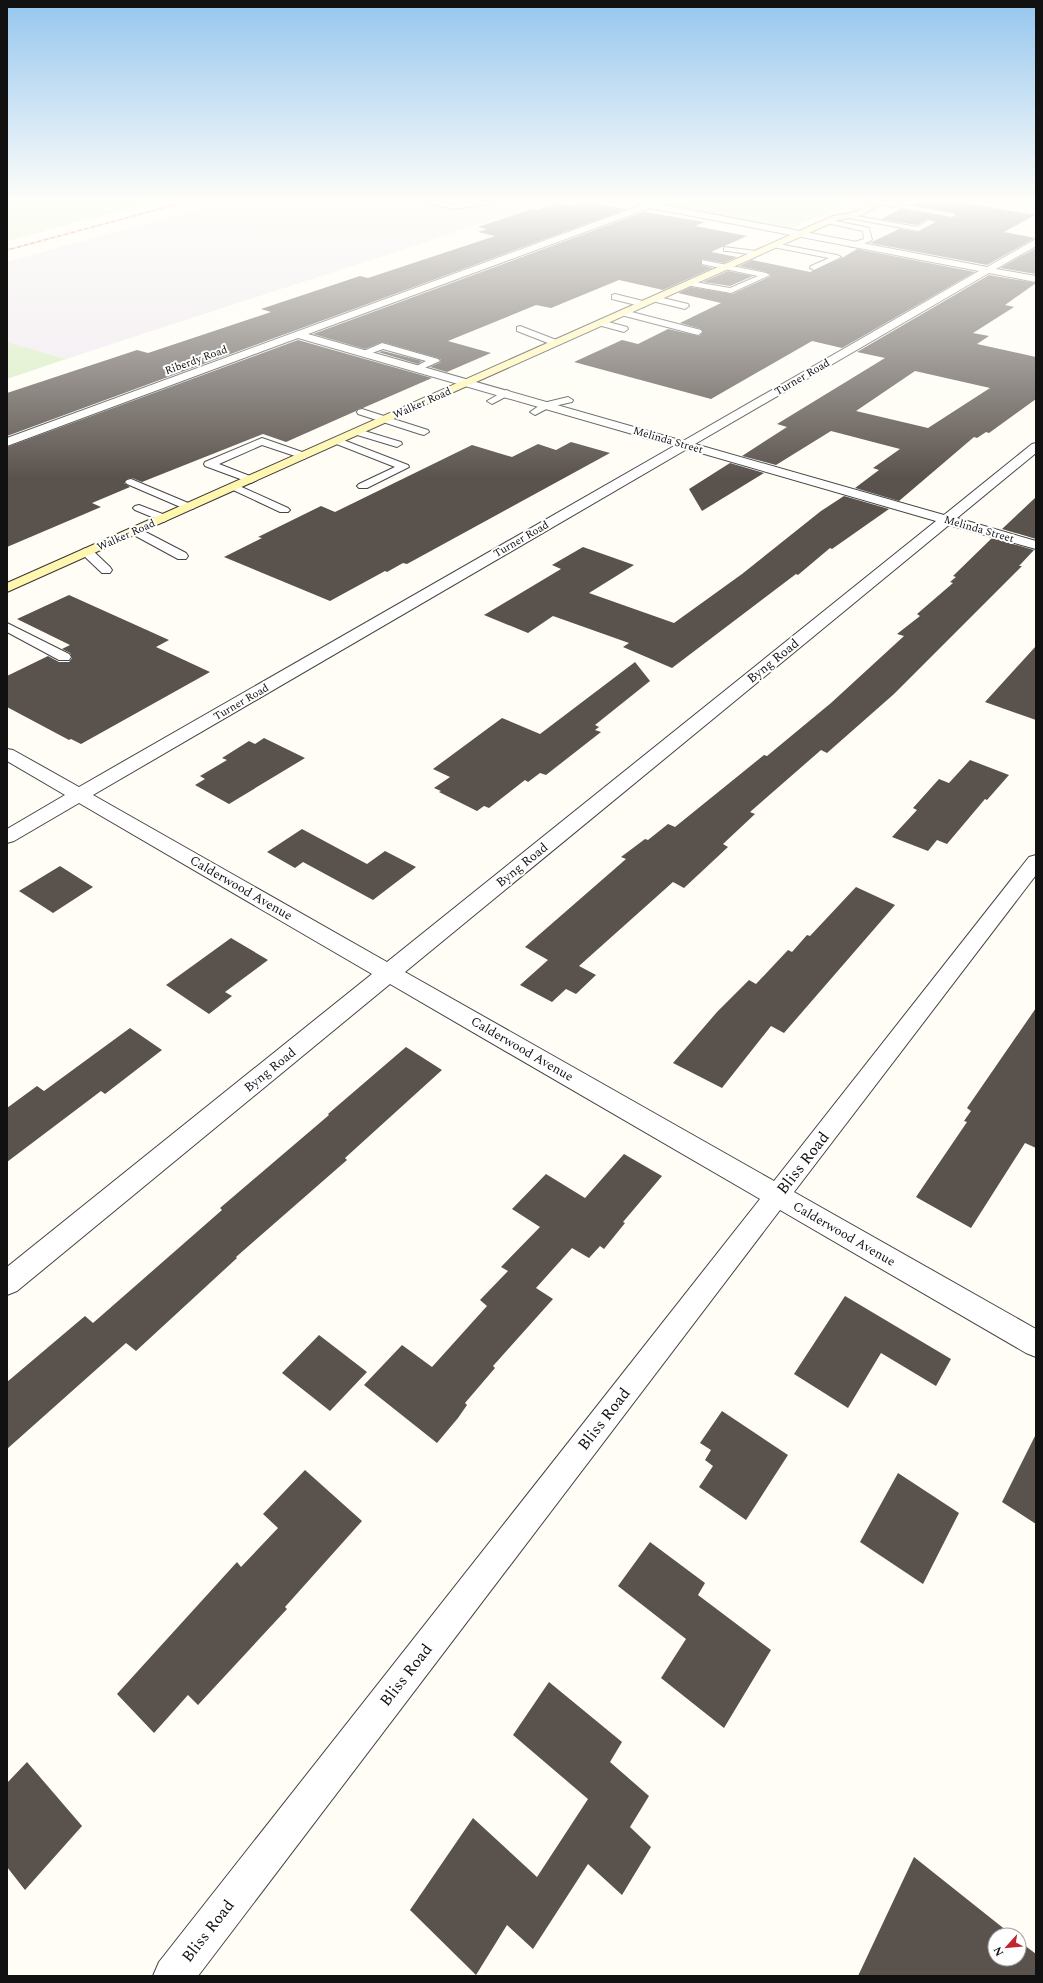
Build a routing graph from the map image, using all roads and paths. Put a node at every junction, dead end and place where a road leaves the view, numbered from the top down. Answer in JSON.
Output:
{"nodes":[{"id":1,"x":412,"y":293,"type":"edge"},
{"id":2,"x":669,"y":293,"type":"edge"},
{"id":3,"x":949,"y":293,"type":"edge"},
{"id":4,"x":615,"y":297,"type":"dead end"},
{"id":5,"x":655,"y":299,"type":"junction"},
{"id":6,"x":644,"y":304,"type":"junction"},
{"id":7,"x":685,"y":306,"type":"dead end"},
{"id":8,"x":624,"y":313,"type":"junction"},
{"id":9,"x":601,"y":323,"type":"junction"},
{"id":10,"x":520,"y":329,"type":"dead end"},
{"id":11,"x":624,"y":329,"type":"dead end"},
{"id":12,"x":698,"y":332,"type":"dead end"},
{"id":13,"x":299,"y":334,"type":"junction"},
{"id":14,"x":556,"y":343,"type":"junction"},
{"id":15,"x":364,"y":353,"type":"junction"},
{"id":16,"x":418,"y":368,"type":"junction"},
{"id":17,"x":469,"y":382,"type":"junction"},
{"id":18,"x":506,"y":393,"type":"junction"},
{"id":19,"x":568,"y":400,"type":"dead end"},
{"id":20,"x":492,"y":401,"type":"dead end"},
{"id":21,"x":547,"y":405,"type":"junction"},
{"id":22,"x":362,"y":412,"type":"dead end"},
{"id":23,"x":535,"y":412,"type":"dead end"},
{"id":24,"x":387,"y":419,"type":"junction"},
{"id":25,"x":358,"y":432,"type":"junction"},
{"id":26,"x":424,"y":432,"type":"dead end"},
{"id":27,"x":338,"y":440,"type":"junction"},
{"id":28,"x":7,"y":442,"type":"edge"},
{"id":29,"x":397,"y":444,"type":"dead end"},
{"id":30,"x":685,"y":445,"type":"junction"},
{"id":31,"x":1036,"y":447,"type":"edge"},
{"id":32,"x":304,"y":456,"type":"junction"},
{"id":33,"x":251,"y":480,"type":"junction"},
{"id":34,"x":131,"y":482,"type":"dead end"},
{"id":35,"x":363,"y":486,"type":"dead end"},
{"id":36,"x":235,"y":487,"type":"junction"},
{"id":37,"x":189,"y":507,"type":"junction"},
{"id":38,"x":139,"y":508,"type":"dead end"},
{"id":39,"x":284,"y":510,"type":"dead end"},
{"id":40,"x":164,"y":518,"type":"junction"},
{"id":41,"x":947,"y":520,"type":"junction"},
{"id":42,"x":136,"y":531,"type":"junction"},
{"id":43,"x":1036,"y":545,"type":"edge"},
{"id":44,"x":87,"y":552,"type":"junction"},
{"id":45,"x":182,"y":556,"type":"dead end"},
{"id":46,"x":106,"y":570,"type":"dead end"},
{"id":47,"x":7,"y":588,"type":"edge"},
{"id":48,"x":7,"y":626,"type":"edge"},
{"id":49,"x":64,"y":657,"type":"dead end"},
{"id":50,"x":7,"y":754,"type":"edge"},
{"id":51,"x":79,"y":795,"type":"junction"},
{"id":52,"x":7,"y":837,"type":"edge"},
{"id":53,"x":1036,"y":861,"type":"edge"},
{"id":54,"x":389,"y":973,"type":"junction"},
{"id":55,"x":777,"y":1195,"type":"junction"},
{"id":56,"x":7,"y":1284,"type":"edge"},
{"id":57,"x":1036,"y":1344,"type":"edge"},
{"id":58,"x":173,"y":1976,"type":"edge"}],
"edges":[{"from":1,"to":13,"type":"street","name":"Riberdy Road"},
{"from":2,"to":5,"type":"main road","name":"Walker Road"},
{"from":3,"to":30,"type":"street","name":"Turner Road"},
{"from":4,"to":6,"type":"lane"},
{"from":5,"to":6,"type":"main road","name":"Walker Road"},
{"from":5,"to":7,"type":"lane"},
{"from":6,"to":8,"type":"main road","name":"Walker Road"},
{"from":8,"to":9,"type":"main road","name":"Walker Road"},
{"from":8,"to":12,"type":"lane"},
{"from":9,"to":11,"type":"lane"},
{"from":9,"to":14,"type":"main road","name":"Walker Road"},
{"from":10,"to":14,"type":"lane"},
{"from":13,"to":15,"type":"street","name":"Melinda Street"},
{"from":13,"to":28,"type":"street","name":"Riberdy Road"},
{"from":14,"to":17,"type":"main road","name":"Walker Road"},
{"from":15,"to":16,"type":"street","name":"Melinda Street"},
{"from":15,"to":16,"type":"lane"},
{"from":16,"to":17,"type":"street","name":"Melinda Street"},
{"from":17,"to":18,"type":"street","name":"Melinda Street"},
{"from":17,"to":24,"type":"main road","name":"Walker Road"},
{"from":18,"to":20,"type":"lane"},
{"from":18,"to":21,"type":"street","name":"Melinda Street"},
{"from":19,"to":21,"type":"lane"},
{"from":21,"to":23,"type":"lane"},
{"from":21,"to":30,"type":"street","name":"Melinda Street"},
{"from":22,"to":24,"type":"lane"},
{"from":24,"to":25,"type":"main road","name":"Walker Road"},
{"from":24,"to":26,"type":"lane"},
{"from":25,"to":27,"type":"main road","name":"Walker Road"},
{"from":25,"to":29,"type":"lane"},
{"from":27,"to":32,"type":"main road","name":"Walker Road"},
{"from":27,"to":35,"type":"lane"},
{"from":30,"to":41,"type":"street","name":"Melinda Street"},
{"from":30,"to":51,"type":"street","name":"Turner Road"},
{"from":31,"to":41,"type":"street","name":"Byng Road"},
{"from":32,"to":33,"type":"main road","name":"Walker Road"},
{"from":32,"to":33,"type":"lane"},
{"from":33,"to":36,"type":"main road","name":"Walker Road"},
{"from":34,"to":37,"type":"lane"},
{"from":36,"to":37,"type":"main road","name":"Walker Road"},
{"from":36,"to":39,"type":"lane"},
{"from":37,"to":40,"type":"main road","name":"Walker Road"},
{"from":38,"to":40,"type":"lane"},
{"from":40,"to":42,"type":"main road","name":"Walker Road"},
{"from":41,"to":43,"type":"street","name":"Melinda Street"},
{"from":41,"to":54,"type":"street","name":"Byng Road"},
{"from":42,"to":44,"type":"main road","name":"Walker Road"},
{"from":42,"to":45,"type":"lane"},
{"from":44,"to":46,"type":"lane"},
{"from":44,"to":47,"type":"main road","name":"Walker Road"},
{"from":48,"to":49,"type":"lane"},
{"from":50,"to":51,"type":"street","name":"Calderwood Avenue"},
{"from":51,"to":52,"type":"street","name":"Turner Road"},
{"from":51,"to":54,"type":"street","name":"Calderwood Avenue"},
{"from":53,"to":55,"type":"street","name":"Bliss Road"},
{"from":54,"to":55,"type":"street","name":"Calderwood Avenue"},
{"from":54,"to":56,"type":"street","name":"Byng Road"},
{"from":55,"to":57,"type":"street","name":"Calderwood Avenue"},
{"from":55,"to":58,"type":"street","name":"Bliss Road"}]}
